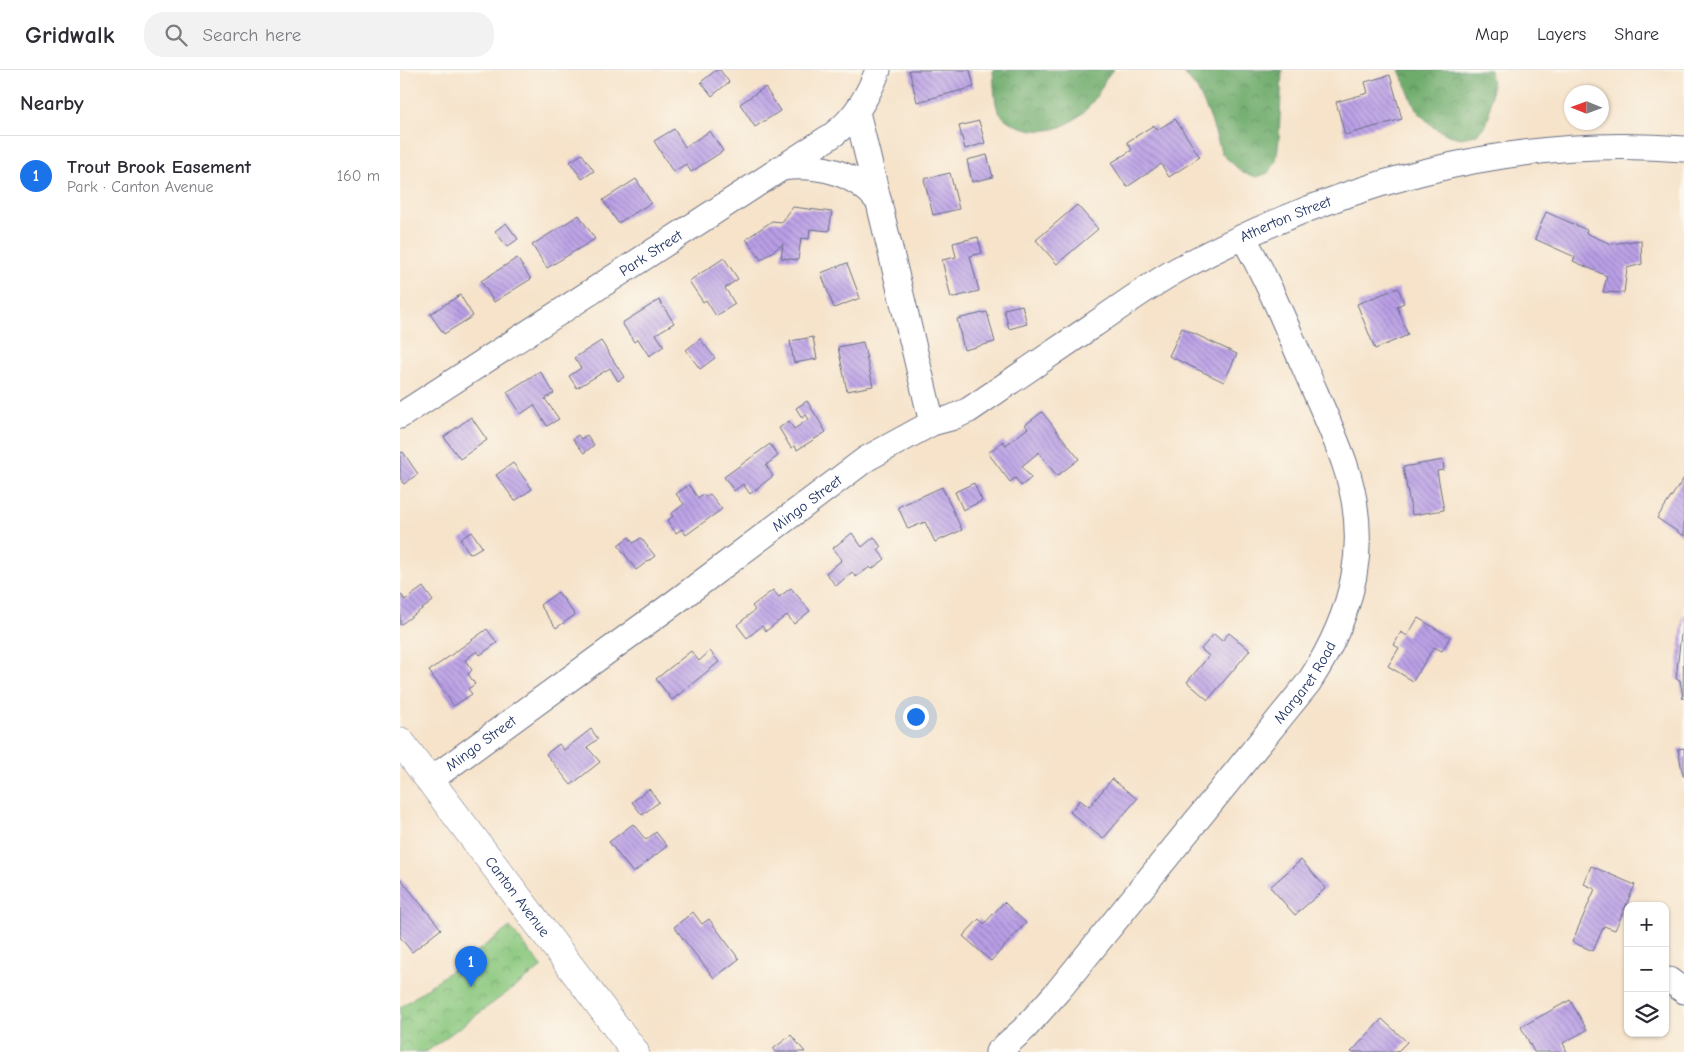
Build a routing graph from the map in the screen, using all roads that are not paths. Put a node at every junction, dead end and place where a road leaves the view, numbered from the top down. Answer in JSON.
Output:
{"nodes":[{"id":1,"x":878,"y":70,"type":"edge"},
{"id":2,"x":857,"y":112,"type":"junction"},
{"id":3,"x":1684,"y":149,"type":"edge"},
{"id":4,"x":781,"y":168,"type":"junction"},
{"id":5,"x":879,"y":202,"type":"junction"},
{"id":6,"x":1243,"y":237,"type":"junction"},
{"id":7,"x":400,"y":416,"type":"edge"},
{"id":8,"x":932,"y":423,"type":"junction"},
{"id":9,"x":400,"y":741,"type":"edge"},
{"id":10,"x":429,"y":781,"type":"junction"},
{"id":11,"x":635,"y":1052,"type":"edge"},
{"id":12,"x":998,"y":1052,"type":"edge"}],
"edges":[{"from":1,"to":2,"type":"street","name":"Park Street"},
{"from":2,"to":4,"type":"street","name":"Park Street"},
{"from":2,"to":5,"type":"street"},
{"from":3,"to":6,"type":"street","name":"Atherton Street"},
{"from":4,"to":5,"type":"street"},
{"from":4,"to":7,"type":"street","name":"Park Street"},
{"from":5,"to":8,"type":"street"},
{"from":6,"to":8,"type":"street","name":"Atherton Street"},
{"from":6,"to":12,"type":"street","name":"Margaret Road"},
{"from":8,"to":10,"type":"street","name":"Mingo Street"},
{"from":9,"to":10,"type":"main road","name":"Canton Avenue"},
{"from":10,"to":11,"type":"main road","name":"Canton Avenue"}]}
